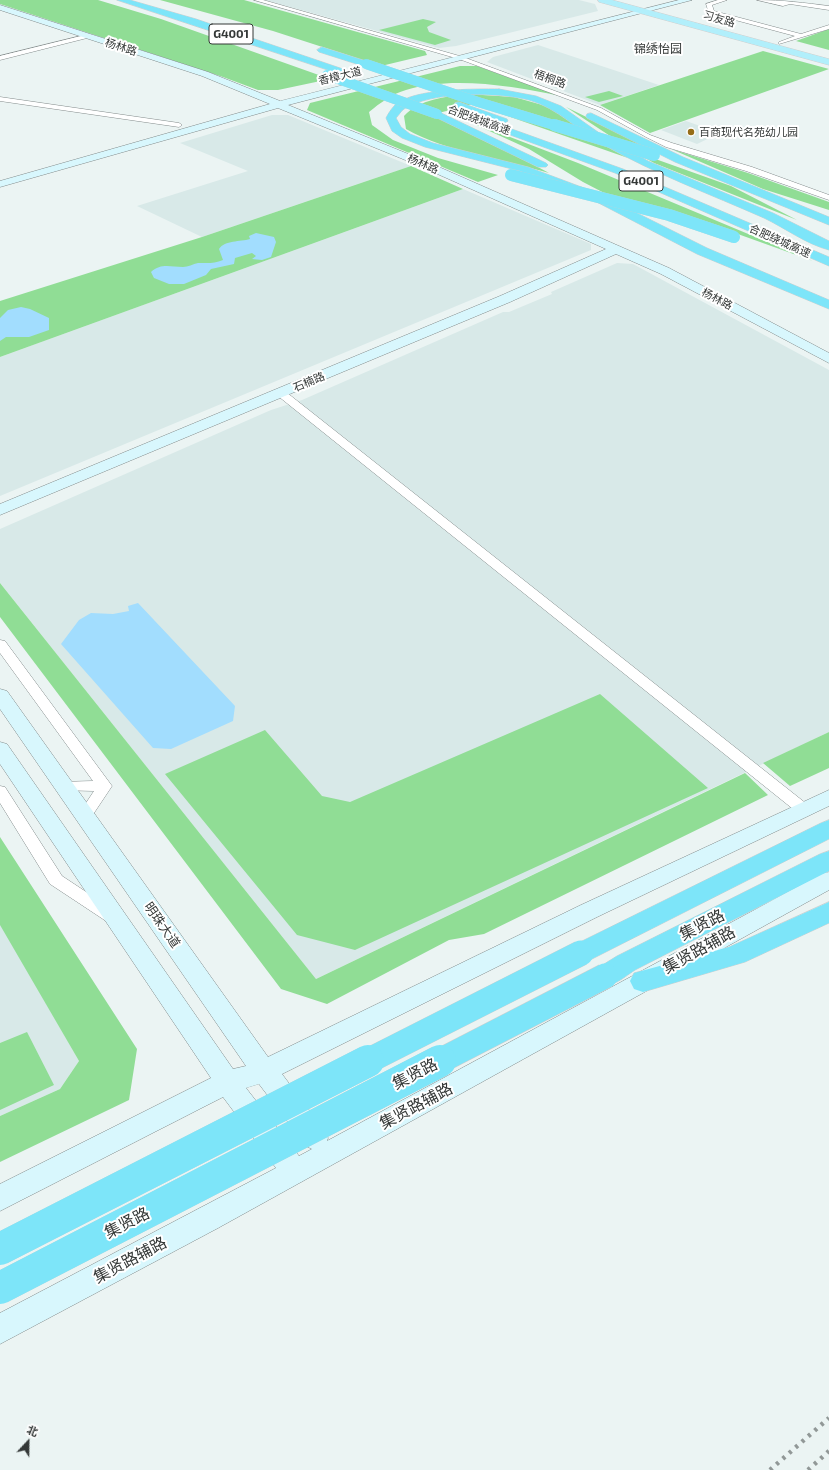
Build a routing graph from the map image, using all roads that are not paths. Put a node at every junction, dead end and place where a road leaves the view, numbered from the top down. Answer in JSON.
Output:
{"nodes":[{"id":1,"x":121,"y":0,"type":"edge"},
{"id":2,"x":256,"y":0,"type":"edge"},
{"id":3,"x":602,"y":0,"type":"edge"},
{"id":4,"x":623,"y":0,"type":"edge"},
{"id":5,"x":668,"y":0,"type":"edge"},
{"id":6,"x":688,"y":0,"type":"edge"},
{"id":7,"x":724,"y":0,"type":"edge"},
{"id":8,"x":760,"y":0,"type":"edge"},
{"id":9,"x":144,"y":4,"type":"edge"},
{"id":10,"x":158,"y":5,"type":"junction"},
{"id":11,"x":0,"y":7,"type":"edge"},
{"id":12,"x":635,"y":8,"type":"junction"},
{"id":13,"x":646,"y":8,"type":"junction"},
{"id":14,"x":656,"y":8,"type":"junction"},
{"id":15,"x":829,"y":8,"type":"edge"},
{"id":16,"x":229,"y":23,"type":"dead end"},
{"id":17,"x":829,"y":27,"type":"edge"},
{"id":18,"x":89,"y":36,"type":"junction"},
{"id":19,"x":801,"y":36,"type":"junction"},
{"id":20,"x":781,"y":42,"type":"junction"},
{"id":21,"x":314,"y":48,"type":"dead end"},
{"id":22,"x":448,"y":53,"type":"junction"},
{"id":23,"x":829,"y":56,"type":"edge"},
{"id":24,"x":0,"y":58,"type":"edge"},
{"id":25,"x":461,"y":58,"type":"junction"},
{"id":26,"x":829,"y":62,"type":"edge"},
{"id":27,"x":0,"y":99,"type":"edge"},
{"id":28,"x":268,"y":99,"type":"junction"},
{"id":29,"x":280,"y":104,"type":"junction"},
{"id":30,"x":382,"y":107,"type":"dead end"},
{"id":31,"x":454,"y":107,"type":"junction"},
{"id":32,"x":179,"y":124,"type":"junction"},
{"id":33,"x":382,"y":126,"type":"dead end"},
{"id":34,"x":2,"y":174,"type":"edge"},
{"id":35,"x":717,"y":176,"type":"junction"},
{"id":36,"x":20,"y":178,"type":"junction"},
{"id":37,"x":0,"y":184,"type":"edge"},
{"id":38,"x":829,"y":198,"type":"edge"},
{"id":39,"x":603,"y":201,"type":"junction"},
{"id":40,"x":829,"y":221,"type":"edge"},
{"id":41,"x":748,"y":242,"type":"dead end"},
{"id":42,"x":829,"y":246,"type":"edge"},
{"id":43,"x":616,"y":249,"type":"junction"},
{"id":44,"x":829,"y":250,"type":"edge"},
{"id":45,"x":770,"y":251,"type":"dead end"},
{"id":46,"x":829,"y":262,"type":"edge"},
{"id":47,"x":829,"y":273,"type":"edge"},
{"id":48,"x":829,"y":305,"type":"edge"},
{"id":49,"x":829,"y":359,"type":"edge"},
{"id":50,"x":282,"y":394,"type":"junction"},
{"id":51,"x":0,"y":510,"type":"edge"},
{"id":52,"x":2,"y":648,"type":"edge"},
{"id":53,"x":0,"y":694,"type":"edge"},
{"id":54,"x":0,"y":749,"type":"edge"},
{"id":55,"x":64,"y":786,"type":"junction"},
{"id":56,"x":104,"y":786,"type":"junction"},
{"id":57,"x":0,"y":791,"type":"edge"},
{"id":58,"x":829,"y":797,"type":"edge"},
{"id":59,"x":803,"y":809,"type":"junction"},
{"id":60,"x":85,"y":815,"type":"junction"},
{"id":61,"x":829,"y":829,"type":"edge"},
{"id":62,"x":829,"y":860,"type":"edge"},
{"id":63,"x":829,"y":880,"type":"edge"},
{"id":64,"x":829,"y":912,"type":"edge"},
{"id":65,"x":117,"y":921,"type":"junction"},
{"id":66,"x":643,"y":981,"type":"junction"},
{"id":67,"x":264,"y":1071,"type":"junction"},
{"id":68,"x":228,"y":1082,"type":"junction"},
{"id":69,"x":327,"y":1154,"type":"junction"},
{"id":70,"x":295,"y":1171,"type":"junction"},
{"id":71,"x":0,"y":1198,"type":"edge"},
{"id":72,"x":0,"y":1249,"type":"edge"},
{"id":73,"x":0,"y":1288,"type":"edge"},
{"id":74,"x":0,"y":1329,"type":"edge"}],
"edges":[{"from":1,"to":9,"type":"highway","name":"合肥绕城高速","number":"G4001"},
{"from":2,"to":22,"type":"street","name":"梧桐路"},
{"from":3,"to":12,"type":"main road"},
{"from":4,"to":13,"type":"main road","name":"习友路"},
{"from":5,"to":13,"type":"street","name":"香樟大道"},
{"from":6,"to":14,"type":"street"},
{"from":7,"to":19,"type":"street"},
{"from":8,"to":15,"type":"street"},
{"from":9,"to":10,"type":"highway","name":"合肥绕城高速","number":"G4001"},
{"from":9,"to":31,"type":"highway","name":"合肥绕城高速","number":"G4001"},
{"from":9,"to":39,"type":"highway","bridge":true},
{"from":10,"to":16,"type":"highway"},
{"from":10,"to":31,"type":"highway","name":"合肥绕城高速","number":"G4001"},
{"from":11,"to":18,"type":"street","name":"杨林路"},
{"from":12,"to":13,"type":"street","name":"香樟大道"},
{"from":12,"to":22,"type":"street","name":"香樟大道"},
{"from":13,"to":14,"type":"main road","name":"习友路"},
{"from":13,"to":25,"type":"street","name":"香樟大道"},
{"from":13,"to":26,"type":"main road","name":"习友路"},
{"from":14,"to":20,"type":"main road","name":"习友路"},
{"from":17,"to":19,"type":"street"},
{"from":18,"to":24,"type":"street"},
{"from":18,"to":28,"type":"street","name":"杨林路"},
{"from":19,"to":20,"type":"street"},
{"from":20,"to":23,"type":"main road","name":"习友路"},
{"from":21,"to":35,"type":"highway","bridge":true},
{"from":22,"to":25,"type":"street","name":"梧桐路"},
{"from":22,"to":28,"type":"street","name":"香樟大道"},
{"from":25,"to":29,"type":"street","name":"香樟大道"},
{"from":25,"to":38,"type":"street","name":"梧桐路"},
{"from":27,"to":32,"type":"street"},
{"from":28,"to":29,"type":"street","name":"杨林路"},
{"from":28,"to":32,"type":"street","name":"香樟大道"},
{"from":29,"to":36,"type":"street","name":"香樟大道"},
{"from":29,"to":43,"type":"street","name":"杨林路"},
{"from":30,"to":35,"type":"highway"},
{"from":31,"to":44,"type":"highway","name":"合肥绕城高速","number":"G4001"},
{"from":31,"to":46,"type":"highway","name":"合肥绕城高速","number":"G4001"},
{"from":32,"to":34,"type":"street","name":"香樟大道"},
{"from":33,"to":41,"type":"highway","bridge":true},
{"from":34,"to":36,"type":"street"},
{"from":35,"to":40,"type":"highway"},
{"from":36,"to":37,"type":"street","name":"香樟大道"},
{"from":39,"to":42,"type":"highway"},
{"from":39,"to":48,"type":"highway"},
{"from":43,"to":49,"type":"street","name":"杨林路"},
{"from":43,"to":50,"type":"street","name":"石楠路"},
{"from":45,"to":47,"type":"highway"},
{"from":50,"to":51,"type":"street","name":"石楠路"},
{"from":50,"to":59,"type":"street"},
{"from":52,"to":56,"type":"street"},
{"from":53,"to":55,"type":"street","name":"明珠大道"},
{"from":54,"to":65,"type":"street"},
{"from":55,"to":56,"type":"street"},
{"from":55,"to":60,"type":"street","name":"明珠大道"},
{"from":56,"to":60,"type":"street"},
{"from":57,"to":65,"type":"street"},
{"from":58,"to":59,"type":"street"},
{"from":59,"to":67,"type":"street"},
{"from":60,"to":67,"type":"street","name":"明珠大道"},
{"from":61,"to":72,"type":"highway","name":"集贤路","bridge":true},
{"from":62,"to":73,"type":"highway","name":"集贤路","bridge":true},
{"from":63,"to":66,"type":"street","name":"集贤路辅路"},
{"from":64,"to":66,"type":"highway"},
{"from":65,"to":68,"type":"street"},
{"from":66,"to":69,"type":"street","name":"集贤路辅路"},
{"from":67,"to":68,"type":"street"},
{"from":67,"to":69,"type":"street","name":"明珠大道"},
{"from":68,"to":70,"type":"street"},
{"from":68,"to":71,"type":"street"},
{"from":69,"to":70,"type":"street","name":"集贤路辅路"},
{"from":70,"to":74,"type":"street","name":"集贤路辅路"}]}
